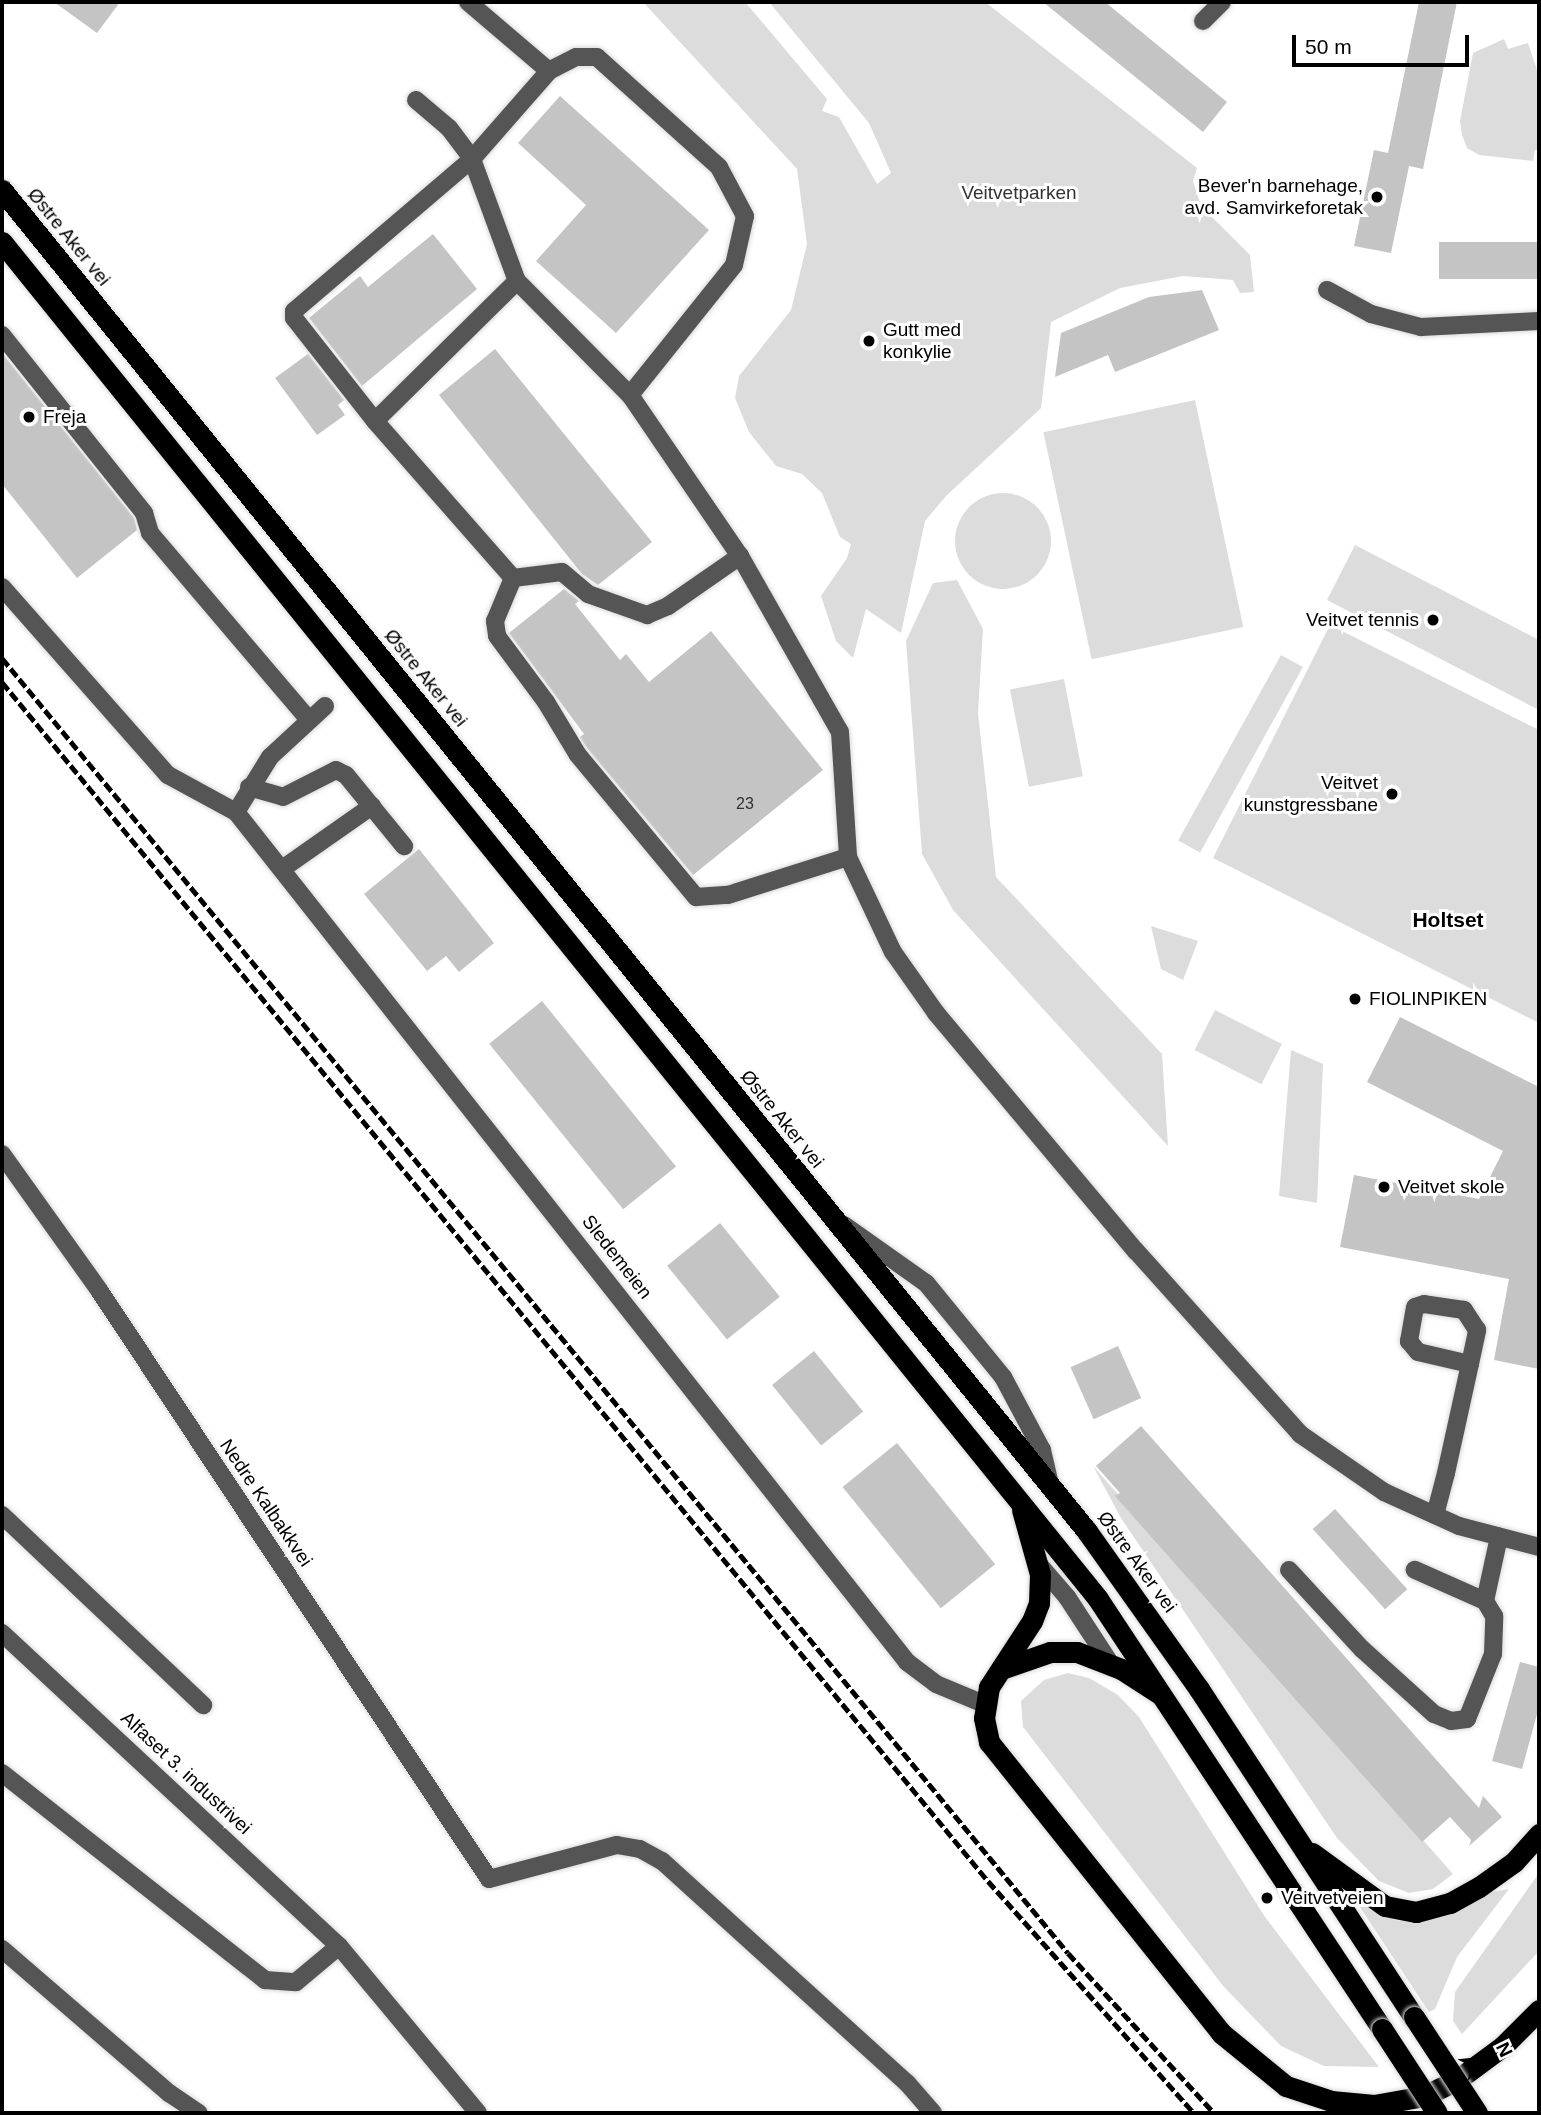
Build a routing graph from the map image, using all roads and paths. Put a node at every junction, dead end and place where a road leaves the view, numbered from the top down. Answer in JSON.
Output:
{"nodes":[{"id":1,"x":468,"y":2,"type":"edge"},
{"id":2,"x":1222,"y":2,"type":"edge"},
{"id":3,"x":1203,"y":21,"type":"dead end"},
{"id":4,"x":549,"y":71,"type":"junction"},
{"id":5,"x":416,"y":100,"type":"dead end"},
{"id":6,"x":472,"y":159,"type":"junction"},
{"id":7,"x":2,"y":190,"type":"edge"},
{"id":8,"x":2,"y":242,"type":"edge"},
{"id":9,"x":517,"y":281,"type":"junction"},
{"id":10,"x":1327,"y":290,"type":"dead end"},
{"id":11,"x":1539,"y":321,"type":"edge"},
{"id":12,"x":2,"y":335,"type":"edge"},
{"id":13,"x":630,"y":395,"type":"junction"},
{"id":14,"x":375,"y":421,"type":"junction"},
{"id":15,"x":740,"y":556,"type":"junction"},
{"id":16,"x":513,"y":578,"type":"junction"},
{"id":17,"x":2,"y":587,"type":"edge"},
{"id":18,"x":325,"y":706,"type":"dead end"},
{"id":19,"x":309,"y":720,"type":"junction"},
{"id":20,"x":249,"y":787,"type":"junction"},
{"id":21,"x":372,"y":806,"type":"junction"},
{"id":22,"x":236,"y":812,"type":"junction"},
{"id":23,"x":404,"y":846,"type":"dead end"},
{"id":24,"x":848,"y":857,"type":"junction"},
{"id":25,"x":282,"y":869,"type":"junction"},
{"id":26,"x":2,"y":1154,"type":"edge"},
{"id":27,"x":830,"y":1215,"type":"junction"},
{"id":28,"x":1470,"y":1364,"type":"dead end"},
{"id":29,"x":1049,"y":1484,"type":"junction"},
{"id":30,"x":1019,"y":1498,"type":"junction"},
{"id":31,"x":2,"y":1515,"type":"edge"},
{"id":32,"x":1435,"y":1515,"type":"junction"},
{"id":33,"x":1499,"y":1537,"type":"junction"},
{"id":34,"x":1539,"y":1546,"type":"edge"},
{"id":35,"x":1036,"y":1561,"type":"junction"},
{"id":36,"x":1289,"y":1570,"type":"dead end"},
{"id":37,"x":1415,"y":1570,"type":"dead end"},
{"id":38,"x":1485,"y":1601,"type":"junction"},
{"id":39,"x":2,"y":1633,"type":"edge"},
{"id":40,"x":1110,"y":1663,"type":"junction"},
{"id":41,"x":1001,"y":1669,"type":"junction"},
{"id":42,"x":1167,"y":1699,"type":"junction"},
{"id":43,"x":984,"y":1704,"type":"junction"},
{"id":44,"x":203,"y":1705,"type":"dead end"},
{"id":45,"x":2,"y":1773,"type":"edge"},
{"id":46,"x":1539,"y":1834,"type":"edge"},
{"id":47,"x":1299,"y":1842,"type":"junction"},
{"id":48,"x":339,"y":1946,"type":"junction"},
{"id":49,"x":2,"y":1950,"type":"edge"},
{"id":50,"x":1539,"y":2010,"type":"edge"},
{"id":51,"x":199,"y":2113,"type":"edge"},
{"id":52,"x":478,"y":2113,"type":"edge"},
{"id":53,"x":933,"y":2113,"type":"edge"},
{"id":54,"x":1437,"y":2113,"type":"edge"},
{"id":55,"x":1477,"y":2113,"type":"edge"}],
"edges":[{"from":1,"to":4,"type":"street"},
{"from":2,"to":3,"type":"street"},
{"from":4,"to":6,"type":"street"},
{"from":4,"to":13,"type":"street"},
{"from":5,"to":6,"type":"street"},
{"from":6,"to":9,"type":"street"},
{"from":6,"to":14,"type":"street"},
{"from":7,"to":27,"type":"highway","name":"Østre Aker vei"},
{"from":8,"to":30,"type":"highway"},
{"from":9,"to":13,"type":"street"},
{"from":9,"to":14,"type":"street"},
{"from":10,"to":11,"type":"street"},
{"from":12,"to":19,"type":"street"},
{"from":13,"to":15,"type":"street"},
{"from":14,"to":16,"type":"street"},
{"from":15,"to":16,"type":"street"},
{"from":15,"to":24,"type":"street"},
{"from":16,"to":24,"type":"street"},
{"from":17,"to":22,"type":"street"},
{"from":18,"to":19,"type":"street"},
{"from":19,"to":20,"type":"street"},
{"from":20,"to":21,"type":"street"},
{"from":20,"to":22,"type":"street"},
{"from":21,"to":23,"type":"street"},
{"from":21,"to":25,"type":"street"},
{"from":22,"to":25,"type":"street","name":"Sledemeien"},
{"from":24,"to":32,"type":"street"},
{"from":25,"to":43,"type":"street","name":"Sledemeien"},
{"from":26,"to":53,"type":"street","name":"Nedre Kalbakkvei"},
{"from":27,"to":29,"type":"highway","name":"Østre Aker vei"},
{"from":27,"to":29,"type":"street"},
{"from":28,"to":32,"type":"street"},
{"from":29,"to":47,"type":"highway","name":"Østre Aker vei"},
{"from":30,"to":35,"type":"highway"},
{"from":30,"to":42,"type":"highway"},
{"from":31,"to":44,"type":"street"},
{"from":32,"to":33,"type":"street"},
{"from":33,"to":34,"type":"street"},
{"from":33,"to":38,"type":"street"},
{"from":35,"to":40,"type":"street"},
{"from":35,"to":41,"type":"highway"},
{"from":36,"to":38,"type":"street"},
{"from":37,"to":38,"type":"street"},
{"from":39,"to":48,"type":"street","name":"Alfaset 3. industrivei"},
{"from":40,"to":41,"type":"highway"},
{"from":40,"to":42,"type":"highway"},
{"from":41,"to":43,"type":"highway"},
{"from":42,"to":54,"type":"highway","bridge":true},
{"from":43,"to":50,"type":"highway"},
{"from":45,"to":48,"type":"street"},
{"from":46,"to":47,"type":"highway"},
{"from":47,"to":55,"type":"highway","name":"Østre Aker vei","bridge":true},
{"from":48,"to":52,"type":"street","name":"Alfaset 3. industrivei"},
{"from":49,"to":51,"type":"street"}]}
